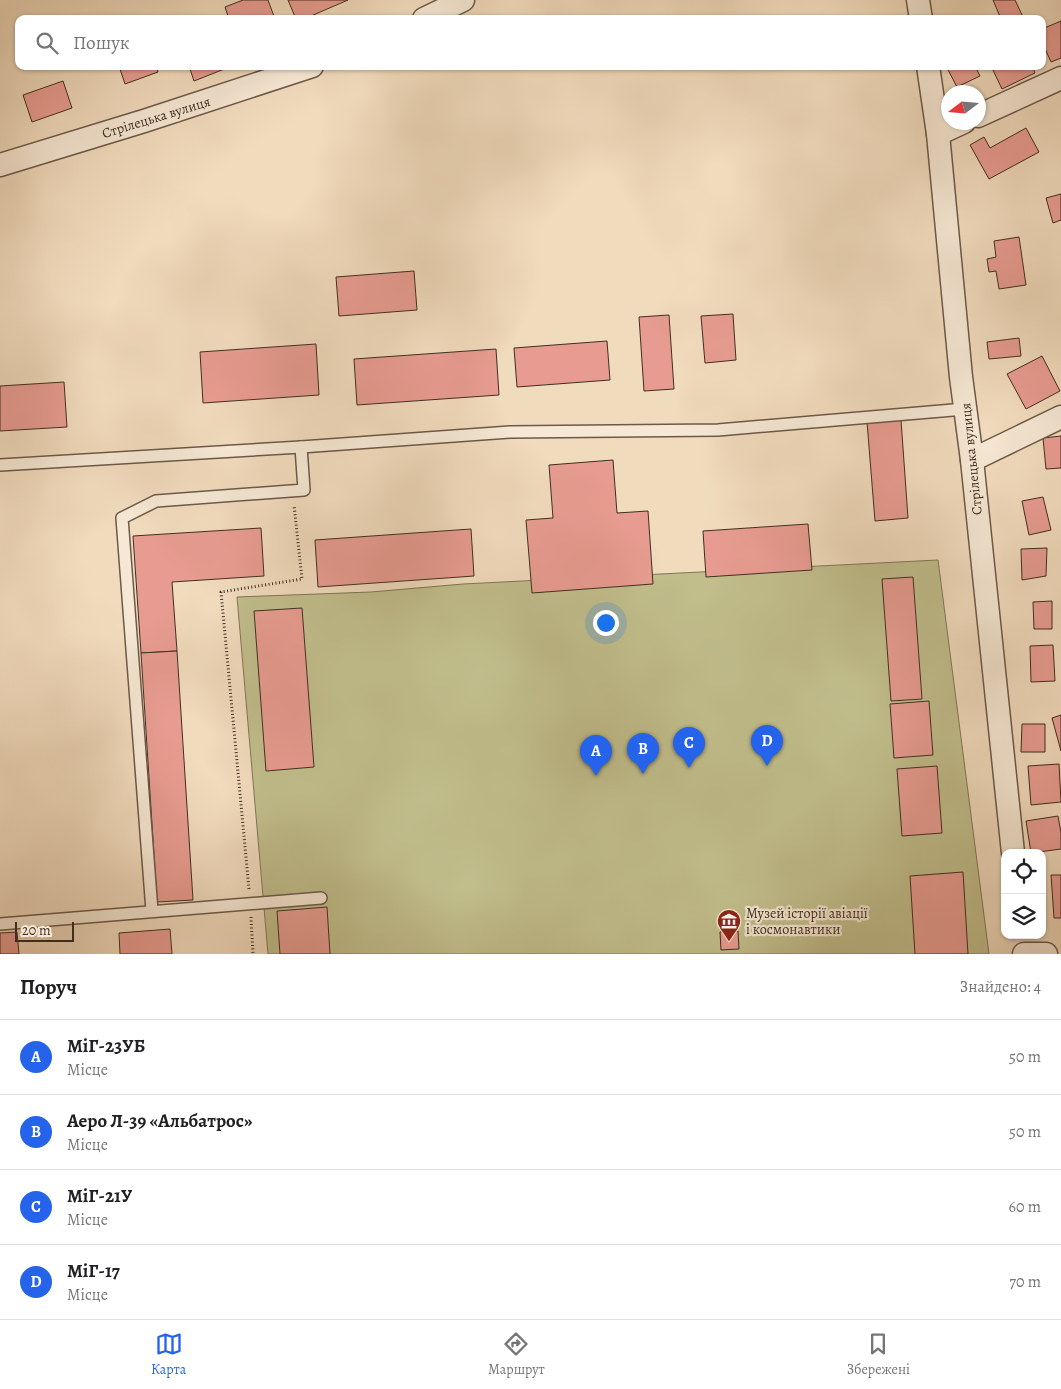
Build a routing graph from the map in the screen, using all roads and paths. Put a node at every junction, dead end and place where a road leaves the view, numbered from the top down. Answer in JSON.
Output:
{"nodes":[{"id":1,"x":463,"y":0,"type":"edge"},
{"id":2,"x":918,"y":0,"type":"edge"},
{"id":3,"x":432,"y":15,"type":"edge"},
{"id":4,"x":920,"y":15,"type":"edge"},
{"id":5,"x":300,"y":70,"type":"edge"},
{"id":6,"x":929,"y":70,"type":"edge"},
{"id":7,"x":1061,"y":78,"type":"edge"},
{"id":8,"x":986,"y":112,"type":"edge"},
{"id":9,"x":947,"y":130,"type":"edge"},
{"id":10,"x":938,"y":134,"type":"junction"},
{"id":11,"x":0,"y":165,"type":"edge"},
{"id":12,"x":965,"y":409,"type":"junction"},
{"id":13,"x":1061,"y":417,"type":"edge"},
{"id":14,"x":301,"y":447,"type":"junction"},
{"id":15,"x":972,"y":460,"type":"junction"},
{"id":16,"x":0,"y":465,"type":"edge"},
{"id":17,"x":293,"y":491,"type":"junction"},
{"id":18,"x":1013,"y":849,"type":"edge"},
{"id":19,"x":321,"y":898,"type":"dead end"},
{"id":20,"x":251,"y":904,"type":"junction"},
{"id":21,"x":152,"y":911,"type":"junction"},
{"id":22,"x":0,"y":924,"type":"edge"},
{"id":23,"x":1022,"y":939,"type":"edge"},
{"id":24,"x":253,"y":954,"type":"edge"},
{"id":25,"x":1024,"y":954,"type":"edge"},
{"id":26,"x":1046,"y":954,"type":"edge"}],
"edges":[{"from":1,"to":3,"type":"street"},
{"from":2,"to":4,"type":"street"},
{"from":5,"to":11,"type":"street","name":"Стрілецька вулиця"},
{"from":6,"to":10,"type":"street","name":"Стрілецька вулиця"},
{"from":7,"to":8,"type":"street"},
{"from":9,"to":10,"type":"street"},
{"from":10,"to":12,"type":"street","name":"Стрілецька вулиця"},
{"from":12,"to":14,"type":"lane"},
{"from":12,"to":15,"type":"street","name":"Стрілецька вулиця"},
{"from":13,"to":15,"type":"street"},
{"from":14,"to":16,"type":"lane"},
{"from":14,"to":17,"type":"lane"},
{"from":15,"to":18,"type":"street","name":"Стрілецька вулиця"},
{"from":17,"to":20,"type":"path"},
{"from":17,"to":21,"type":"lane"},
{"from":19,"to":20,"type":"lane"},
{"from":20,"to":21,"type":"lane"},
{"from":20,"to":24,"type":"path"},
{"from":21,"to":22,"type":"lane"},
{"from":23,"to":25,"type":"street"},
{"from":25,"to":26,"type":"street"}]}
